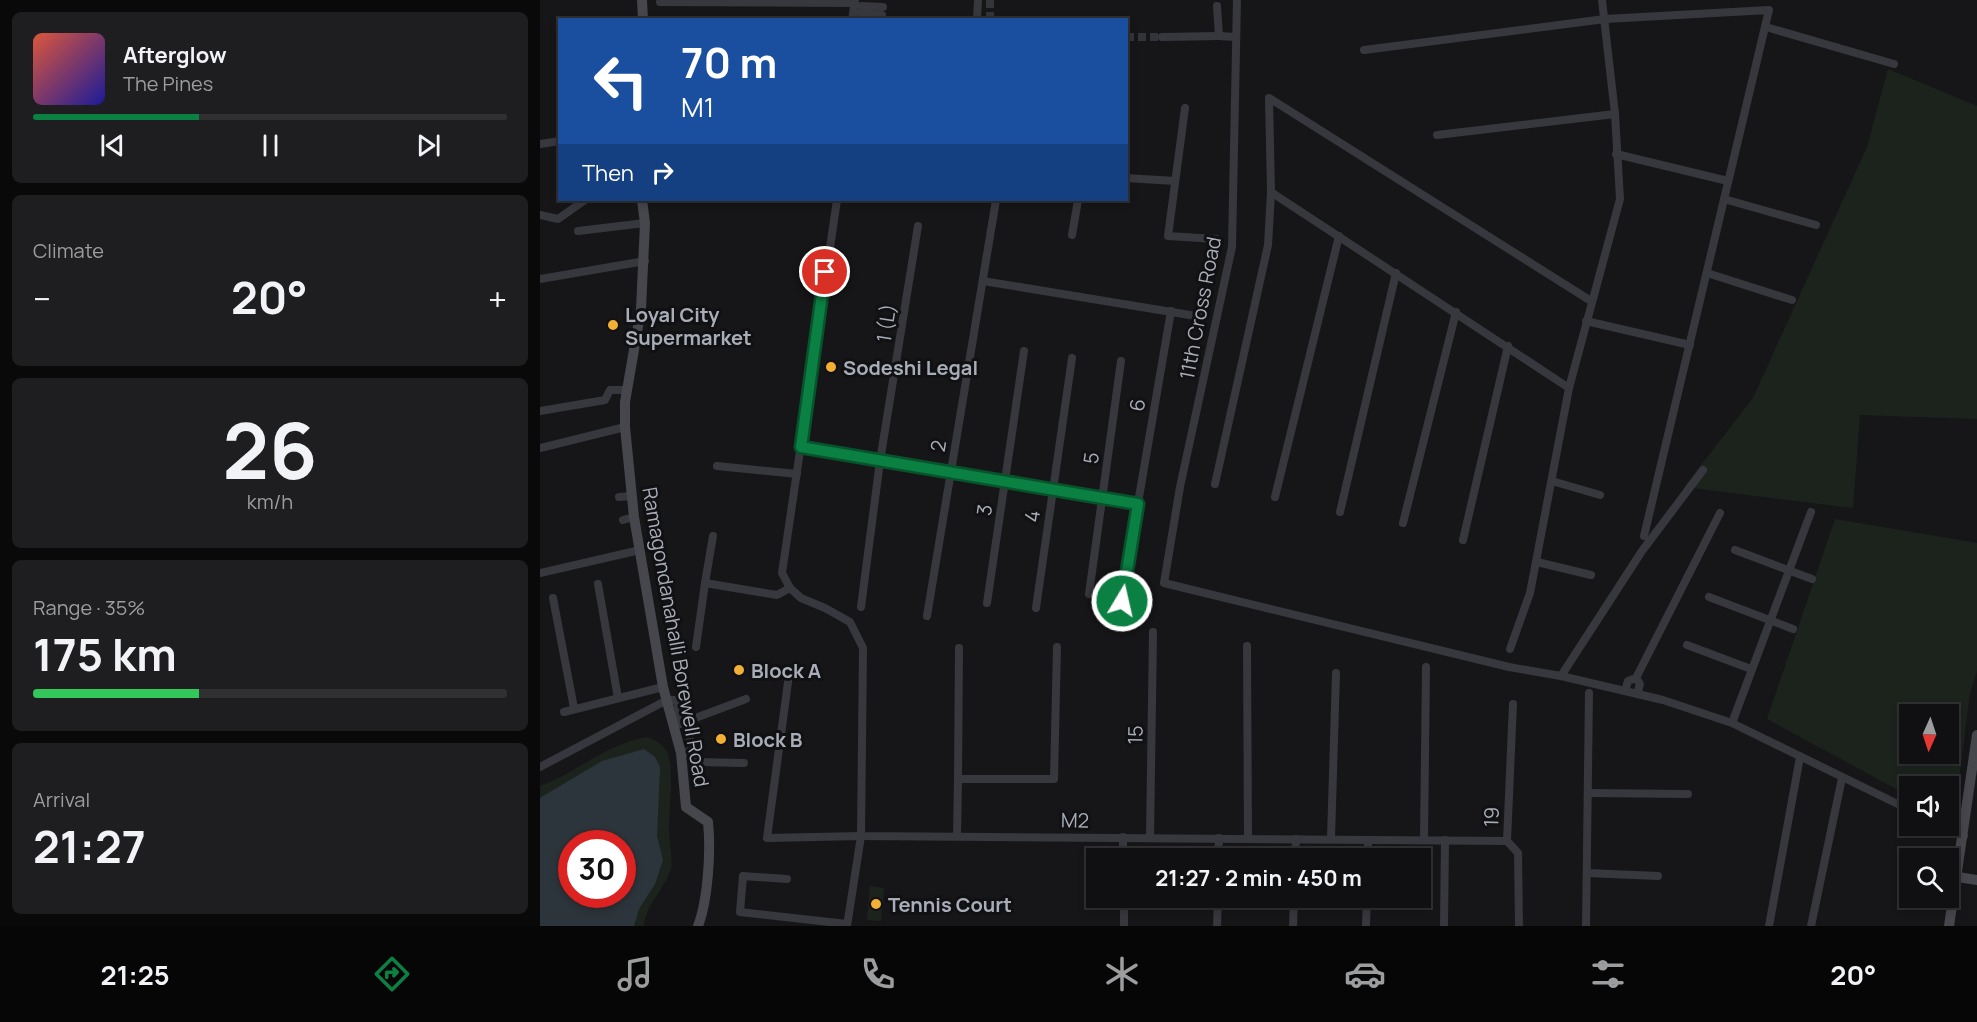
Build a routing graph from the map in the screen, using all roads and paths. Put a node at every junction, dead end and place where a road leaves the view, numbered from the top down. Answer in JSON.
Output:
{"nodes":[{"id":1,"x":642,"y":0,"type":"edge"},
{"id":2,"x":978,"y":0,"type":"edge"},
{"id":3,"x":1237,"y":0,"type":"edge"},
{"id":4,"x":1602,"y":0,"type":"edge"},
{"id":5,"x":660,"y":2,"type":"dead end"},
{"id":6,"x":1217,"y":6,"type":"dead end"},
{"id":7,"x":859,"y":7,"type":"edge"},
{"id":8,"x":883,"y":10,"type":"edge"},
{"id":9,"x":643,"y":18,"type":"edge"},
{"id":10,"x":977,"y":18,"type":"edge"},
{"id":11,"x":1605,"y":19,"type":"junction"},
{"id":12,"x":1766,"y":27,"type":"junction"},
{"id":13,"x":1219,"y":36,"type":"junction"},
{"id":14,"x":1162,"y":37,"type":"tunnel mouth"},
{"id":15,"x":1236,"y":37,"type":"junction"},
{"id":16,"x":1364,"y":50,"type":"dead end"},
{"id":17,"x":1894,"y":64,"type":"dead end"},
{"id":18,"x":1185,"y":108,"type":"dead end"},
{"id":19,"x":1615,"y":114,"type":"junction"},
{"id":20,"x":1437,"y":135,"type":"dead end"},
{"id":21,"x":558,"y":141,"type":"edge"},
{"id":22,"x":540,"y":144,"type":"edge"},
{"id":23,"x":1616,"y":154,"type":"junction"},
{"id":24,"x":1128,"y":178,"type":"edge"},
{"id":25,"x":1175,"y":181,"type":"junction"},
{"id":26,"x":1728,"y":181,"type":"junction"},
{"id":27,"x":1271,"y":192,"type":"junction"},
{"id":28,"x":1724,"y":199,"type":"junction"},
{"id":29,"x":584,"y":201,"type":"edge"},
{"id":30,"x":642,"y":201,"type":"edge"},
{"id":31,"x":996,"y":201,"type":"edge"},
{"id":32,"x":1078,"y":201,"type":"edge"},
{"id":33,"x":834,"y":202,"type":"edge"},
{"id":34,"x":540,"y":215,"type":"edge"},
{"id":35,"x":645,"y":223,"type":"junction"},
{"id":36,"x":1816,"y":225,"type":"dead end"},
{"id":37,"x":918,"y":226,"type":"dead end"},
{"id":38,"x":578,"y":231,"type":"dead end"},
{"id":39,"x":1072,"y":235,"type":"dead end"},
{"id":40,"x":1339,"y":236,"type":"junction"},
{"id":41,"x":1216,"y":238,"type":"dead end"},
{"id":42,"x":645,"y":261,"type":"junction"},
{"id":43,"x":1396,"y":273,"type":"junction"},
{"id":44,"x":1707,"y":273,"type":"junction"},
{"id":45,"x":540,"y":279,"type":"edge"},
{"id":46,"x":983,"y":281,"type":"junction"},
{"id":47,"x":1792,"y":300,"type":"dead end"},
{"id":48,"x":1591,"y":301,"type":"junction"},
{"id":49,"x":1171,"y":311,"type":"junction"},
{"id":50,"x":1456,"y":312,"type":"junction"},
{"id":51,"x":1202,"y":316,"type":"dead end"},
{"id":52,"x":1586,"y":321,"type":"junction"},
{"id":53,"x":1690,"y":345,"type":"junction"},
{"id":54,"x":1508,"y":346,"type":"junction"},
{"id":55,"x":1023,"y":351,"type":"dead end"},
{"id":56,"x":1072,"y":358,"type":"dead end"},
{"id":57,"x":1121,"y":361,"type":"dead end"},
{"id":58,"x":1569,"y":388,"type":"junction"},
{"id":59,"x":627,"y":390,"type":"junction"},
{"id":60,"x":540,"y":411,"type":"edge"},
{"id":61,"x":625,"y":427,"type":"junction"},
{"id":62,"x":801,"y":447,"type":"junction"},
{"id":63,"x":540,"y":448,"type":"edge"},
{"id":64,"x":880,"y":460,"type":"junction"},
{"id":65,"x":717,"y":466,"type":"dead end"},
{"id":66,"x":1703,"y":470,"type":"dead end"},
{"id":67,"x":951,"y":473,"type":"junction"},
{"id":68,"x":796,"y":474,"type":"junction"},
{"id":69,"x":1005,"y":481,"type":"junction"},
{"id":70,"x":1552,"y":481,"type":"junction"},
{"id":71,"x":1215,"y":484,"type":"dead end"},
{"id":72,"x":1053,"y":488,"type":"junction"},
{"id":73,"x":1600,"y":495,"type":"dead end"},
{"id":74,"x":632,"y":496,"type":"junction"},
{"id":75,"x":619,"y":497,"type":"dead end"},
{"id":76,"x":1275,"y":497,"type":"dead end"},
{"id":77,"x":1103,"y":498,"type":"junction"},
{"id":78,"x":1138,"y":504,"type":"junction"},
{"id":79,"x":1340,"y":512,"type":"dead end"},
{"id":80,"x":1811,"y":512,"type":"dead end"},
{"id":81,"x":1720,"y":513,"type":"dead end"},
{"id":82,"x":1403,"y":523,"type":"dead end"},
{"id":83,"x":713,"y":536,"type":"dead end"},
{"id":84,"x":1644,"y":536,"type":"dead end"},
{"id":85,"x":1463,"y":540,"type":"dead end"},
{"id":86,"x":640,"y":550,"type":"junction"},
{"id":87,"x":1736,"y":550,"type":"dead end"},
{"id":88,"x":1537,"y":562,"type":"junction"},
{"id":89,"x":1787,"y":570,"type":"junction"},
{"id":90,"x":540,"y":573,"type":"edge"},
{"id":91,"x":1592,"y":575,"type":"dead end"},
{"id":92,"x":1812,"y":579,"type":"dead end"},
{"id":93,"x":705,"y":583,"type":"junction"},
{"id":94,"x":598,"y":584,"type":"dead end"},
{"id":95,"x":790,"y":588,"type":"junction"},
{"id":96,"x":1089,"y":594,"type":"dead end"},
{"id":97,"x":1710,"y":597,"type":"dead end"},
{"id":98,"x":553,"y":598,"type":"dead end"},
{"id":99,"x":1122,"y":601,"type":"dead end"},
{"id":100,"x":987,"y":603,"type":"dead end"},
{"id":101,"x":861,"y":608,"type":"dead end"},
{"id":102,"x":1036,"y":608,"type":"dead end"},
{"id":103,"x":927,"y":616,"type":"dead end"},
{"id":104,"x":1769,"y":620,"type":"junction"},
{"id":105,"x":1793,"y":629,"type":"dead end"},
{"id":106,"x":1153,"y":632,"type":"dead end"},
{"id":107,"x":1687,"y":645,"type":"dead end"},
{"id":108,"x":1247,"y":646,"type":"dead end"},
{"id":109,"x":696,"y":647,"type":"dead end"},
{"id":110,"x":1057,"y":647,"type":"dead end"},
{"id":111,"x":959,"y":648,"type":"dead end"},
{"id":112,"x":1510,"y":649,"type":"dead end"},
{"id":113,"x":1426,"y":667,"type":"dead end"},
{"id":114,"x":1751,"y":669,"type":"junction"},
{"id":115,"x":1336,"y":673,"type":"dead end"},
{"id":116,"x":789,"y":675,"type":"dead end"},
{"id":117,"x":1561,"y":676,"type":"junction"},
{"id":118,"x":1636,"y":678,"type":"junction"},
{"id":119,"x":663,"y":687,"type":"junction"},
{"id":120,"x":1625,"y":691,"type":"junction"},
{"id":121,"x":1589,"y":693,"type":"dead end"},
{"id":122,"x":1637,"y":694,"type":"junction"},
{"id":123,"x":618,"y":698,"type":"junction"},
{"id":124,"x":746,"y":699,"type":"dead end"},
{"id":125,"x":676,"y":701,"type":"junction"},
{"id":126,"x":1513,"y":704,"type":"dead end"},
{"id":127,"x":574,"y":708,"type":"junction"},
{"id":128,"x":564,"y":712,"type":"dead end"},
{"id":129,"x":1732,"y":723,"type":"junction"},
{"id":130,"x":678,"y":725,"type":"junction"},
{"id":131,"x":1977,"y":735,"type":"edge"},
{"id":132,"x":686,"y":752,"type":"junction"},
{"id":133,"x":1800,"y":757,"type":"junction"},
{"id":134,"x":744,"y":763,"type":"dead end"},
{"id":135,"x":540,"y":767,"type":"edge"},
{"id":136,"x":1842,"y":778,"type":"junction"},
{"id":137,"x":958,"y":779,"type":"junction"},
{"id":138,"x":1588,"y":793,"type":"junction"},
{"id":139,"x":1688,"y":794,"type":"dead end"},
{"id":140,"x":1899,"y":805,"type":"edge"},
{"id":141,"x":1959,"y":834,"type":"edge"},
{"id":142,"x":861,"y":836,"type":"junction"},
{"id":143,"x":957,"y":836,"type":"junction"},
{"id":144,"x":1964,"y":836,"type":"junction"},
{"id":145,"x":1123,"y":837,"type":"junction"},
{"id":146,"x":1150,"y":838,"type":"junction"},
{"id":147,"x":1219,"y":838,"type":"junction"},
{"id":148,"x":1248,"y":838,"type":"junction"},
{"id":149,"x":1296,"y":839,"type":"junction"},
{"id":150,"x":1331,"y":839,"type":"junction"},
{"id":151,"x":1368,"y":840,"type":"junction"},
{"id":152,"x":1424,"y":840,"type":"junction"},
{"id":153,"x":1445,"y":840,"type":"junction"},
{"id":154,"x":1507,"y":841,"type":"junction"},
{"id":155,"x":1123,"y":848,"type":"edge"},
{"id":156,"x":1218,"y":848,"type":"edge"},
{"id":157,"x":1296,"y":848,"type":"edge"},
{"id":158,"x":1368,"y":848,"type":"edge"},
{"id":159,"x":1959,"y":870,"type":"edge"},
{"id":160,"x":1587,"y":873,"type":"junction"},
{"id":161,"x":1658,"y":876,"type":"dead end"},
{"id":162,"x":1959,"y":877,"type":"edge"},
{"id":163,"x":787,"y":879,"type":"dead end"},
{"id":164,"x":1977,"y":879,"type":"edge"},
{"id":165,"x":1124,"y":908,"type":"edge"},
{"id":166,"x":1218,"y":908,"type":"edge"},
{"id":167,"x":1294,"y":908,"type":"edge"},
{"id":168,"x":1367,"y":908,"type":"edge"},
{"id":169,"x":1952,"y":908,"type":"edge"},
{"id":170,"x":847,"y":925,"type":"edge"},
{"id":171,"x":698,"y":926,"type":"edge"},
{"id":172,"x":1124,"y":926,"type":"edge"},
{"id":173,"x":1217,"y":926,"type":"edge"},
{"id":174,"x":1293,"y":926,"type":"edge"},
{"id":175,"x":1366,"y":926,"type":"edge"},
{"id":176,"x":1444,"y":926,"type":"edge"},
{"id":177,"x":1519,"y":926,"type":"edge"},
{"id":178,"x":1587,"y":926,"type":"edge"},
{"id":179,"x":1769,"y":926,"type":"edge"},
{"id":180,"x":1811,"y":926,"type":"edge"},
{"id":181,"x":1949,"y":926,"type":"edge"}],
"edges":[{"from":1,"to":9,"type":"street"},
{"from":2,"to":10,"type":"street"},
{"from":3,"to":15,"type":"street","name":"11th Cross Road"},
{"from":4,"to":11,"type":"street"},
{"from":5,"to":7,"type":"street"},
{"from":6,"to":13,"type":"street"},
{"from":7,"to":8,"type":"street"},
{"from":11,"to":12,"type":"street"},
{"from":11,"to":16,"type":"street"},
{"from":11,"to":19,"type":"street"},
{"from":12,"to":17,"type":"street"},
{"from":12,"to":26,"type":"street"},
{"from":13,"to":14,"type":"street"},
{"from":13,"to":15,"type":"street"},
{"from":15,"to":117,"type":"street","name":"11th Cross Road"},
{"from":18,"to":25,"type":"street"},
{"from":19,"to":20,"type":"street"},
{"from":19,"to":23,"type":"street"},
{"from":21,"to":22,"type":"street"},
{"from":23,"to":26,"type":"street"},
{"from":23,"to":48,"type":"street"},
{"from":24,"to":25,"type":"street"},
{"from":25,"to":41,"type":"street"},
{"from":26,"to":28,"type":"street"},
{"from":27,"to":40,"type":"street"},
{"from":27,"to":48,"type":"street"},
{"from":27,"to":71,"type":"street"},
{"from":28,"to":36,"type":"street"},
{"from":28,"to":44,"type":"street"},
{"from":29,"to":34,"type":"street"},
{"from":30,"to":35,"type":"street","name":"Ramagondanahalli Borewell Road"},
{"from":31,"to":46,"type":"street","name":"2"},
{"from":32,"to":39,"type":"street"},
{"from":33,"to":62,"type":"street"},
{"from":35,"to":38,"type":"street"},
{"from":35,"to":42,"type":"street","name":"Ramagondanahalli Borewell Road"},
{"from":37,"to":64,"type":"street","name":"1 (L)"},
{"from":40,"to":43,"type":"street"},
{"from":40,"to":76,"type":"street"},
{"from":42,"to":45,"type":"street"},
{"from":42,"to":59,"type":"street","name":"Ramagondanahalli Borewell Road"},
{"from":43,"to":50,"type":"street"},
{"from":43,"to":79,"type":"street"},
{"from":44,"to":47,"type":"street"},
{"from":44,"to":53,"type":"street"},
{"from":46,"to":49,"type":"street"},
{"from":46,"to":67,"type":"street","name":"2"},
{"from":48,"to":52,"type":"street"},
{"from":49,"to":51,"type":"street"},
{"from":49,"to":78,"type":"street","name":"6"},
{"from":50,"to":54,"type":"street"},
{"from":50,"to":82,"type":"street"},
{"from":52,"to":53,"type":"street"},
{"from":52,"to":58,"type":"street"},
{"from":53,"to":84,"type":"street"},
{"from":54,"to":58,"type":"street"},
{"from":54,"to":85,"type":"street"},
{"from":55,"to":69,"type":"street","name":"3"},
{"from":56,"to":72,"type":"street","name":"4"},
{"from":57,"to":77,"type":"street","name":"5"},
{"from":58,"to":70,"type":"street"},
{"from":59,"to":60,"type":"street"},
{"from":59,"to":61,"type":"street","name":"Ramagondanahalli Borewell Road"},
{"from":61,"to":63,"type":"street"},
{"from":61,"to":74,"type":"street","name":"Ramagondanahalli Borewell Road"},
{"from":62,"to":64,"type":"street"},
{"from":62,"to":68,"type":"street"},
{"from":64,"to":67,"type":"street"},
{"from":64,"to":101,"type":"street","name":"1 (L)"},
{"from":65,"to":68,"type":"street"},
{"from":66,"to":117,"type":"street"},
{"from":67,"to":69,"type":"street"},
{"from":67,"to":103,"type":"street","name":"2"},
{"from":68,"to":95,"type":"street"},
{"from":69,"to":72,"type":"street"},
{"from":69,"to":100,"type":"street","name":"3"},
{"from":70,"to":73,"type":"street"},
{"from":70,"to":88,"type":"street"},
{"from":72,"to":77,"type":"street"},
{"from":72,"to":102,"type":"street","name":"4"},
{"from":74,"to":75,"type":"street"},
{"from":74,"to":86,"type":"street","name":"Ramagondanahalli Borewell Road"},
{"from":77,"to":78,"type":"street"},
{"from":77,"to":96,"type":"street","name":"5"},
{"from":78,"to":99,"type":"street","name":"6"},
{"from":80,"to":89,"type":"street"},
{"from":81,"to":118,"type":"street"},
{"from":83,"to":93,"type":"street"},
{"from":86,"to":90,"type":"street"},
{"from":86,"to":119,"type":"street","name":"Ramagondanahalli Borewell Road"},
{"from":87,"to":89,"type":"street"},
{"from":88,"to":91,"type":"street"},
{"from":88,"to":112,"type":"street"},
{"from":89,"to":92,"type":"street"},
{"from":89,"to":104,"type":"street"},
{"from":93,"to":95,"type":"street"},
{"from":93,"to":109,"type":"street"},
{"from":94,"to":123,"type":"street"},
{"from":95,"to":142,"type":"street"},
{"from":97,"to":104,"type":"street"},
{"from":98,"to":127,"type":"street"},
{"from":104,"to":105,"type":"street"},
{"from":104,"to":114,"type":"street"},
{"from":106,"to":146,"type":"street","name":"15"},
{"from":107,"to":114,"type":"street"},
{"from":108,"to":148,"type":"street"},
{"from":110,"to":137,"type":"street"},
{"from":111,"to":137,"type":"street"},
{"from":113,"to":152,"type":"street"},
{"from":114,"to":129,"type":"street"},
{"from":115,"to":150,"type":"street"},
{"from":116,"to":142,"type":"street","name":"M2"},
{"from":117,"to":120,"type":"street"},
{"from":118,"to":120,"type":"street"},
{"from":118,"to":122,"type":"street"},
{"from":119,"to":123,"type":"street"},
{"from":119,"to":125,"type":"street","name":"Ramagondanahalli Borewell Road"},
{"from":120,"to":122,"type":"street"},
{"from":121,"to":138,"type":"street"},
{"from":122,"to":129,"type":"street"},
{"from":123,"to":127,"type":"street"},
{"from":124,"to":130,"type":"street"},
{"from":125,"to":130,"type":"street","name":"Ramagondanahalli Borewell Road"},
{"from":125,"to":135,"type":"street"},
{"from":126,"to":154,"type":"street","name":"19"},
{"from":127,"to":128,"type":"street"},
{"from":129,"to":133,"type":"street"},
{"from":130,"to":132,"type":"street","name":"Ramagondanahalli Borewell Road"},
{"from":131,"to":144,"type":"street"},
{"from":132,"to":134,"type":"street"},
{"from":132,"to":171,"type":"street","name":"Ramagondanahalli Borewell Road"},
{"from":133,"to":136,"type":"street"},
{"from":133,"to":179,"type":"street"},
{"from":136,"to":140,"type":"street"},
{"from":136,"to":180,"type":"street"},
{"from":137,"to":143,"type":"street"},
{"from":138,"to":139,"type":"street"},
{"from":138,"to":160,"type":"street"},
{"from":141,"to":144,"type":"street"},
{"from":142,"to":143,"type":"street","name":"M2"},
{"from":142,"to":170,"type":"street"},
{"from":143,"to":145,"type":"street","name":"M2"},
{"from":144,"to":159,"type":"street"},
{"from":145,"to":146,"type":"street","name":"M2"},
{"from":145,"to":155,"type":"street"},
{"from":146,"to":147,"type":"street","name":"M2"},
{"from":147,"to":148,"type":"street","name":"M2"},
{"from":147,"to":156,"type":"street"},
{"from":148,"to":149,"type":"street","name":"M2"},
{"from":149,"to":150,"type":"street","name":"M2"},
{"from":149,"to":157,"type":"street"},
{"from":150,"to":151,"type":"street","name":"M2"},
{"from":151,"to":152,"type":"street","name":"M2"},
{"from":151,"to":158,"type":"street"},
{"from":152,"to":153,"type":"street","name":"M2"},
{"from":153,"to":154,"type":"street","name":"M2"},
{"from":153,"to":176,"type":"street"},
{"from":154,"to":177,"type":"street","name":"19"},
{"from":160,"to":161,"type":"street"},
{"from":160,"to":178,"type":"street"},
{"from":162,"to":164,"type":"street"},
{"from":163,"to":170,"type":"street"},
{"from":165,"to":172,"type":"street"},
{"from":166,"to":173,"type":"street"},
{"from":167,"to":174,"type":"street"},
{"from":168,"to":175,"type":"street"},
{"from":169,"to":181,"type":"street"}]}
